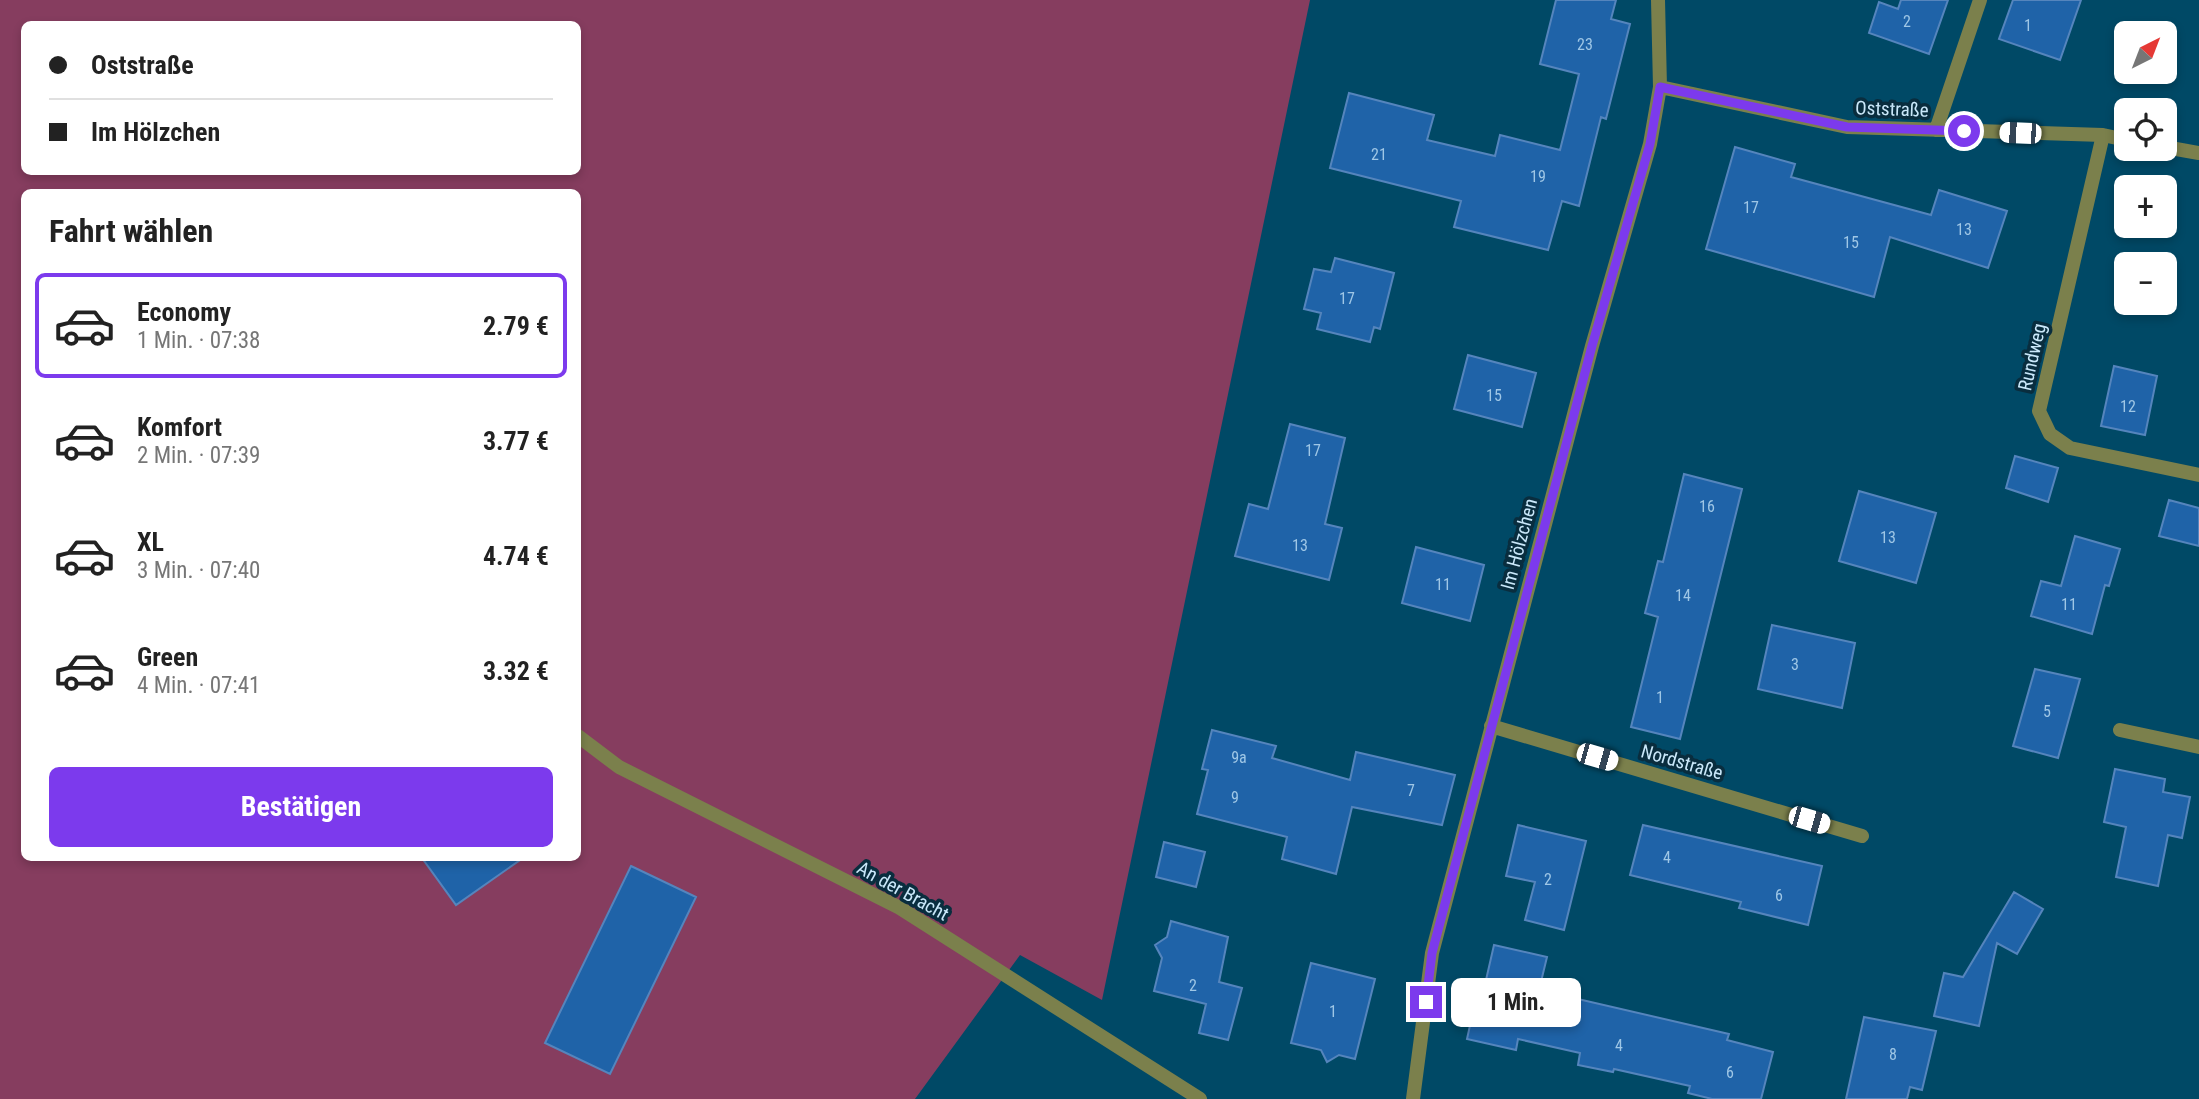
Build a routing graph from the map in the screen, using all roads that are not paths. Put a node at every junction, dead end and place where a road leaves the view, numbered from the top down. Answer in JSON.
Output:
{"nodes":[{"id":1,"x":1658,"y":0,"type":"edge"},
{"id":2,"x":1980,"y":0,"type":"edge"},
{"id":3,"x":1660,"y":87,"type":"junction"},
{"id":4,"x":1936,"y":130,"type":"junction"},
{"id":5,"x":2103,"y":135,"type":"junction"},
{"id":6,"x":2114,"y":137,"type":"edge"},
{"id":7,"x":2177,"y":149,"type":"edge"},
{"id":8,"x":2199,"y":153,"type":"edge"},
{"id":9,"x":2199,"y":475,"type":"edge"},
{"id":10,"x":1491,"y":726,"type":"junction"},
{"id":11,"x":2120,"y":730,"type":"dead end"},
{"id":12,"x":581,"y":738,"type":"edge"},
{"id":13,"x":2199,"y":747,"type":"edge"},
{"id":14,"x":1862,"y":835,"type":"dead end"},
{"id":15,"x":1200,"y":1099,"type":"edge"},
{"id":16,"x":1413,"y":1099,"type":"edge"}],
"edges":[{"from":1,"to":3,"type":"street","name":"Im Hölzchen"},
{"from":2,"to":4,"type":"street"},
{"from":3,"to":4,"type":"street","name":"Oststraße"},
{"from":3,"to":10,"type":"street","name":"Im Hölzchen"},
{"from":4,"to":5,"type":"street","name":"Oststraße"},
{"from":5,"to":6,"type":"street","name":"Oststraße"},
{"from":5,"to":9,"type":"street","name":"Rundweg"},
{"from":7,"to":8,"type":"street"},
{"from":10,"to":14,"type":"street","name":"Nordstraße"},
{"from":10,"to":16,"type":"street","name":"Im Hölzchen"},
{"from":11,"to":13,"type":"street"},
{"from":12,"to":15,"type":"street","name":"An der Bracht"}]}
